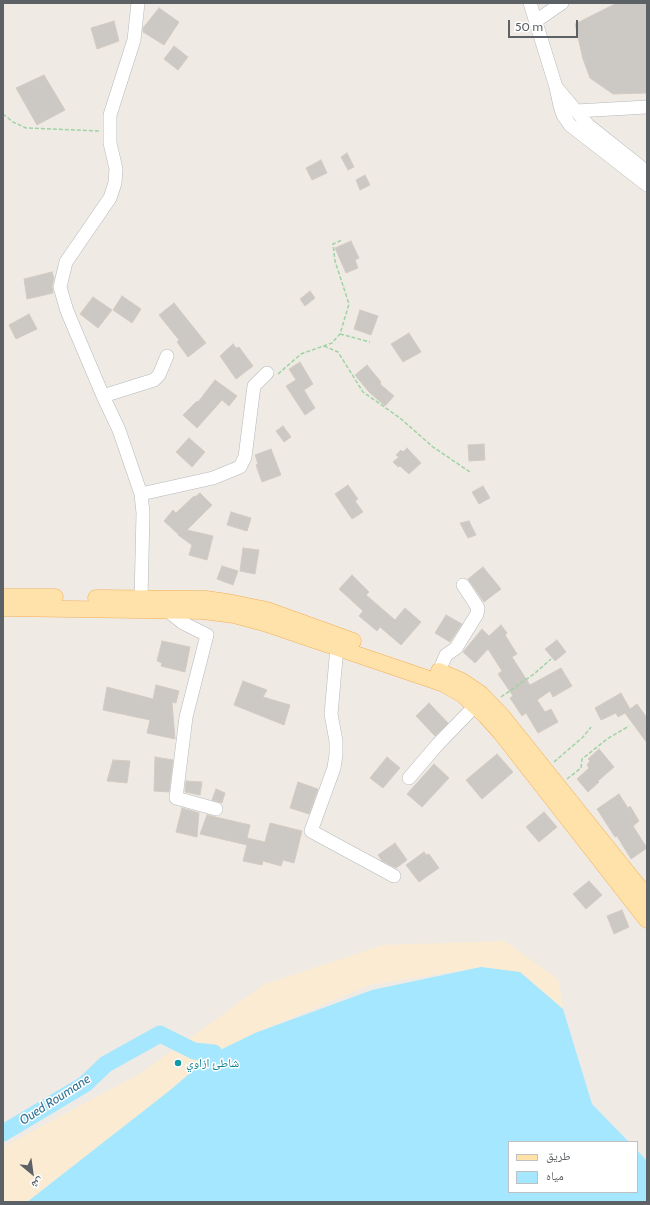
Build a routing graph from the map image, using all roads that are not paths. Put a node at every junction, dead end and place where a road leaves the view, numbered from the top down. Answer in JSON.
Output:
{"nodes":[{"id":1,"x":138,"y":3,"type":"edge"},
{"id":2,"x":530,"y":3,"type":"edge"},
{"id":3,"x":562,"y":3,"type":"edge"},
{"id":4,"x":536,"y":21,"type":"junction"},
{"id":5,"x":556,"y":86,"type":"junction"},
{"id":6,"x":647,"y":107,"type":"edge"},
{"id":7,"x":576,"y":111,"type":"junction"},
{"id":8,"x":647,"y":172,"type":"edge"},
{"id":9,"x":647,"y":185,"type":"edge"},
{"id":10,"x":167,"y":356,"type":"dead end"},
{"id":11,"x":267,"y":373,"type":"road end"},
{"id":12,"x":103,"y":396,"type":"junction"},
{"id":13,"x":141,"y":494,"type":"junction"},
{"id":14,"x":463,"y":586,"type":"dead end"},
{"id":15,"x":3,"y":597,"type":"edge"},
{"id":16,"x":141,"y":599,"type":"junction"},
{"id":17,"x":3,"y":608,"type":"edge"},
{"id":18,"x":168,"y":611,"type":"junction"},
{"id":19,"x":337,"y":647,"type":"junction"},
{"id":20,"x":439,"y":671,"type":"junction"},
{"id":21,"x":475,"y":706,"type":"junction"},
{"id":22,"x":409,"y":778,"type":"dead end"},
{"id":23,"x":216,"y":809,"type":"dead end"},
{"id":24,"x":394,"y":876,"type":"dead end"},
{"id":25,"x":647,"y":897,"type":"edge"},
{"id":26,"x":647,"y":920,"type":"edge"}],
"edges":[{"from":1,"to":12,"type":"street"},
{"from":2,"to":4,"type":"street"},
{"from":3,"to":4,"type":"street"},
{"from":4,"to":5,"type":"street"},
{"from":5,"to":7,"type":"street"},
{"from":5,"to":9,"type":"street"},
{"from":6,"to":7,"type":"street"},
{"from":7,"to":8,"type":"street"},
{"from":10,"to":12,"type":"street"},
{"from":11,"to":13,"type":"street"},
{"from":12,"to":13,"type":"street"},
{"from":13,"to":16,"type":"street"},
{"from":14,"to":20,"type":"street"},
{"from":15,"to":16,"type":"main road"},
{"from":16,"to":20,"type":"main road"},
{"from":17,"to":18,"type":"main road"},
{"from":18,"to":19,"type":"main road"},
{"from":18,"to":23,"type":"street"},
{"from":19,"to":21,"type":"main road"},
{"from":19,"to":24,"type":"street"},
{"from":20,"to":25,"type":"main road"},
{"from":21,"to":22,"type":"street"},
{"from":21,"to":26,"type":"main road"}]}
